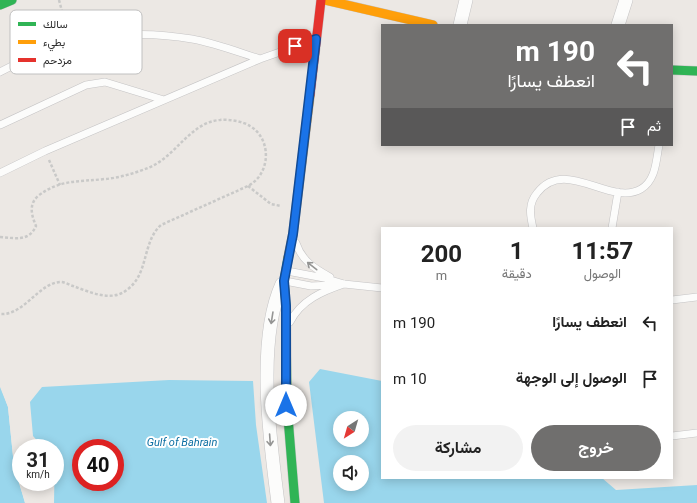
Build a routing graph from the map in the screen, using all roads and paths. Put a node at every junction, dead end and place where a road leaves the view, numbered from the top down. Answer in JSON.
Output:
{"nodes":[{"id":1,"x":12,"y":0,"type":"edge"},
{"id":2,"x":59,"y":0,"type":"edge"},
{"id":3,"x":320,"y":0,"type":"edge"},
{"id":4,"x":325,"y":0,"type":"edge"},
{"id":5,"x":466,"y":0,"type":"edge"},
{"id":6,"x":626,"y":0,"type":"edge"},
{"id":7,"x":0,"y":5,"type":"edge"},
{"id":8,"x":62,"y":10,"type":"edge"},
{"id":9,"x":429,"y":24,"type":"edge"},
{"id":10,"x":460,"y":24,"type":"edge"},
{"id":11,"x":618,"y":24,"type":"edge"},
{"id":12,"x":142,"y":34,"type":"edge"},
{"id":13,"x":316,"y":39,"type":"junction"},
{"id":14,"x":260,"y":59,"type":"junction"},
{"id":15,"x":10,"y":67,"type":"edge"},
{"id":16,"x":697,"y":71,"type":"edge"},
{"id":17,"x":0,"y":72,"type":"edge"},
{"id":18,"x":673,"y":72,"type":"edge"},
{"id":19,"x":164,"y":100,"type":"junction"},
{"id":20,"x":0,"y":125,"type":"edge"},
{"id":21,"x":659,"y":146,"type":"edge"},
{"id":22,"x":45,"y":151,"type":"junction"},
{"id":23,"x":0,"y":173,"type":"edge"},
{"id":24,"x":60,"y":185,"type":"junction"},
{"id":25,"x":248,"y":186,"type":"junction"},
{"id":26,"x":618,"y":192,"type":"junction"},
{"id":27,"x":272,"y":204,"type":"dead end"},
{"id":28,"x":533,"y":227,"type":"edge"},
{"id":29,"x":612,"y":227,"type":"edge"},
{"id":30,"x":293,"y":234,"type":"junction"},
{"id":31,"x":0,"y":238,"type":"edge"},
{"id":32,"x":285,"y":276,"type":"junction"},
{"id":33,"x":344,"y":284,"type":"junction"},
{"id":34,"x":381,"y":288,"type":"edge"},
{"id":35,"x":697,"y":297,"type":"edge"},
{"id":36,"x":673,"y":300,"type":"edge"},
{"id":37,"x":0,"y":314,"type":"edge"},
{"id":38,"x":286,"y":331,"type":"junction"},
{"id":39,"x":697,"y":433,"type":"edge"},
{"id":40,"x":673,"y":436,"type":"edge"},
{"id":41,"x":278,"y":503,"type":"edge"},
{"id":42,"x":295,"y":503,"type":"edge"}],
"edges":[{"from":1,"to":7,"type":"street"},
{"from":2,"to":8,"type":"path"},
{"from":3,"to":13,"type":"street"},
{"from":4,"to":9,"type":"street"},
{"from":5,"to":10,"type":"street"},
{"from":6,"to":11,"type":"street"},
{"from":12,"to":14,"type":"lane"},
{"from":13,"to":14,"type":"lane"},
{"from":13,"to":30,"type":"street"},
{"from":14,"to":19,"type":"lane"},
{"from":15,"to":17,"type":"lane"},
{"from":16,"to":18,"type":"street"},
{"from":19,"to":20,"type":"lane"},
{"from":19,"to":22,"type":"lane"},
{"from":21,"to":26,"type":"lane"},
{"from":22,"to":23,"type":"lane"},
{"from":22,"to":24,"type":"path"},
{"from":24,"to":25,"type":"path"},
{"from":24,"to":31,"type":"path"},
{"from":25,"to":27,"type":"path"},
{"from":25,"to":37,"type":"path"},
{"from":26,"to":28,"type":"lane"},
{"from":26,"to":29,"type":"lane"},
{"from":30,"to":32,"type":"street"},
{"from":33,"to":30,"type":"lane","one_way":true},
{"from":32,"to":33,"type":"lane"},
{"from":32,"to":33,"type":"lane"},
{"from":32,"to":38,"type":"street"},
{"from":32,"to":41,"type":"street","one_way":true},
{"from":33,"to":34,"type":"lane"},
{"from":33,"to":38,"type":"lane"},
{"from":35,"to":36,"type":"lane"},
{"from":38,"to":42,"type":"street"},
{"from":39,"to":40,"type":"lane"}]}
